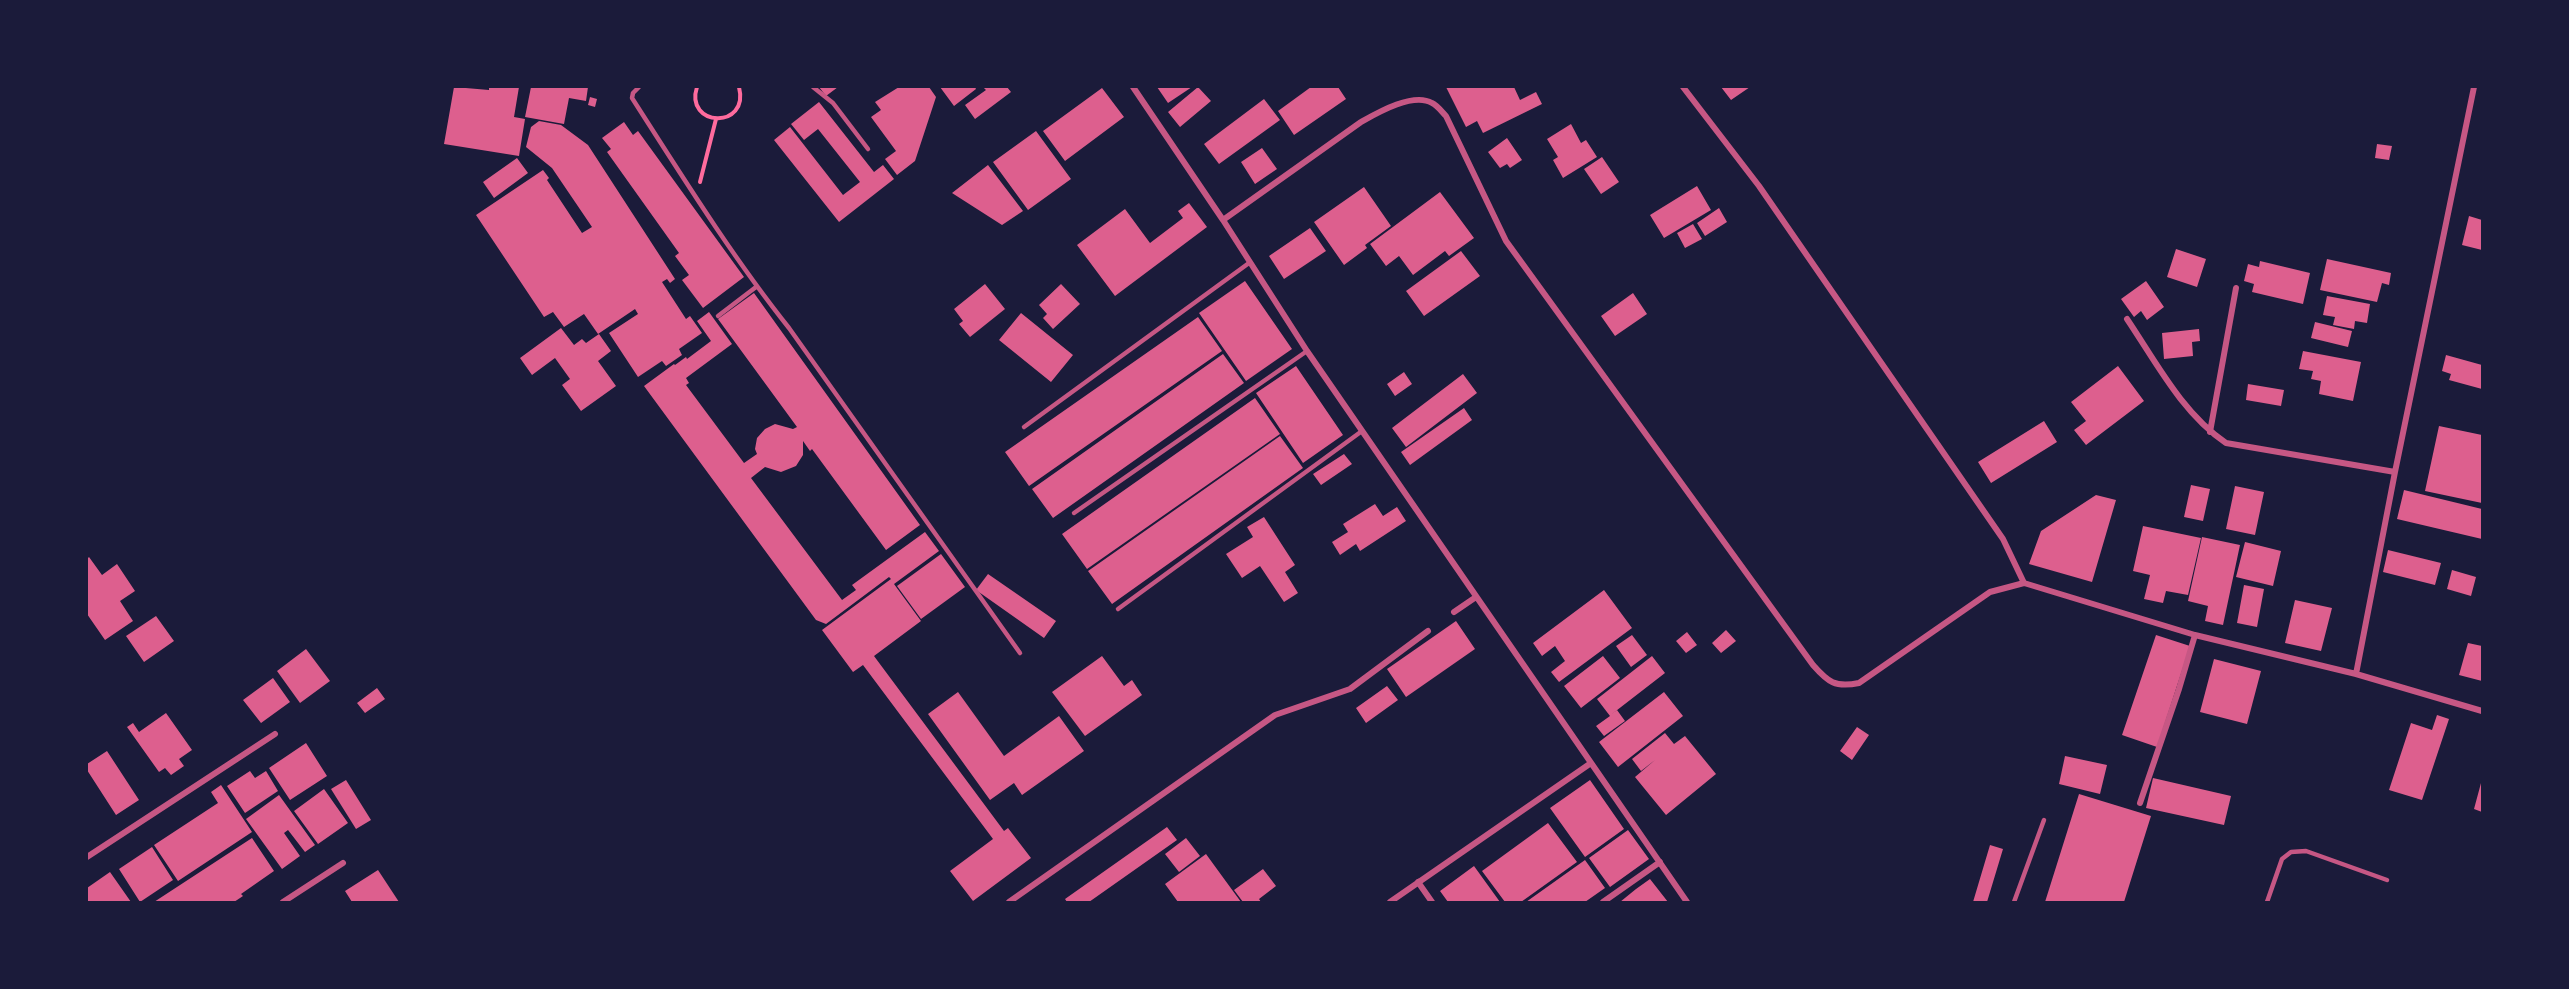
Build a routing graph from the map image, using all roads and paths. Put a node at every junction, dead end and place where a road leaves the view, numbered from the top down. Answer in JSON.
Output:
{"nodes":[{"id":1,"x":694,"y":87,"type":"edge"},
{"id":2,"x":739,"y":87,"type":"edge"},
{"id":3,"x":813,"y":87,"type":"edge"},
{"id":4,"x":1133,"y":87,"type":"edge"},
{"id":5,"x":1683,"y":87,"type":"edge"},
{"id":6,"x":2474,"y":87,"type":"edge"},
{"id":7,"x":637,"y":88,"type":"edge"},
{"id":8,"x":716,"y":119,"type":"junction"},
{"id":9,"x":868,"y":149,"type":"dead end"},
{"id":10,"x":696,"y":198,"type":"junction"},
{"id":11,"x":1223,"y":220,"type":"junction"},
{"id":12,"x":1249,"y":263,"type":"junction"},
{"id":13,"x":756,"y":287,"type":"junction"},
{"id":14,"x":2236,"y":288,"type":"dead end"},
{"id":15,"x":718,"y":316,"type":"dead end"},
{"id":16,"x":2127,"y":319,"type":"dead end"},
{"id":17,"x":1306,"y":351,"type":"junction"},
{"id":18,"x":1024,"y":427,"type":"dead end"},
{"id":19,"x":1362,"y":431,"type":"junction"},
{"id":20,"x":2210,"y":432,"type":"junction"},
{"id":21,"x":2395,"y":472,"type":"junction"},
{"id":22,"x":1074,"y":513,"type":"dead end"},
{"id":23,"x":2024,"y":583,"type":"junction"},
{"id":24,"x":1476,"y":597,"type":"junction"},
{"id":25,"x":1118,"y":609,"type":"dead end"},
{"id":26,"x":1454,"y":612,"type":"dead end"},
{"id":27,"x":1428,"y":631,"type":"dead end"},
{"id":28,"x":2195,"y":635,"type":"junction"},
{"id":29,"x":1020,"y":653,"type":"dead end"},
{"id":30,"x":2356,"y":674,"type":"junction"},
{"id":31,"x":2482,"y":711,"type":"edge"},
{"id":32,"x":275,"y":734,"type":"dead end"},
{"id":33,"x":1591,"y":763,"type":"junction"},
{"id":34,"x":2140,"y":803,"type":"dead end"},
{"id":35,"x":2044,"y":820,"type":"dead end"},
{"id":36,"x":87,"y":857,"type":"edge"},
{"id":37,"x":1660,"y":862,"type":"junction"},
{"id":38,"x":343,"y":863,"type":"dead end"},
{"id":39,"x":2387,"y":880,"type":"dead end"},
{"id":40,"x":1418,"y":882,"type":"junction"},
{"id":41,"x":283,"y":902,"type":"edge"},
{"id":42,"x":1009,"y":902,"type":"edge"},
{"id":43,"x":1390,"y":902,"type":"edge"},
{"id":44,"x":1432,"y":902,"type":"edge"},
{"id":45,"x":1602,"y":902,"type":"edge"},
{"id":46,"x":1687,"y":902,"type":"edge"},
{"id":47,"x":2014,"y":902,"type":"edge"},
{"id":48,"x":2267,"y":902,"type":"edge"}],
"edges":[{"from":1,"to":8,"type":"path"},
{"from":2,"to":8,"type":"path"},
{"from":3,"to":9,"type":"lane"},
{"from":4,"to":11,"type":"street"},
{"from":5,"to":23,"type":"street"},
{"from":6,"to":21,"type":"street"},
{"from":7,"to":10,"type":"lane"},
{"from":8,"to":10,"type":"path"},
{"from":10,"to":13,"type":"lane"},
{"from":11,"to":12,"type":"street"},
{"from":11,"to":23,"type":"street"},
{"from":12,"to":17,"type":"street"},
{"from":12,"to":18,"type":"lane"},
{"from":13,"to":15,"type":"lane"},
{"from":13,"to":29,"type":"lane"},
{"from":14,"to":20,"type":"street"},
{"from":16,"to":20,"type":"street"},
{"from":17,"to":19,"type":"street"},
{"from":17,"to":22,"type":"lane"},
{"from":19,"to":24,"type":"street"},
{"from":19,"to":25,"type":"lane"},
{"from":20,"to":21,"type":"street"},
{"from":21,"to":30,"type":"street"},
{"from":23,"to":28,"type":"street"},
{"from":24,"to":26,"type":"street"},
{"from":24,"to":33,"type":"street"},
{"from":27,"to":42,"type":"street"},
{"from":28,"to":30,"type":"street"},
{"from":28,"to":34,"type":"street"},
{"from":30,"to":31,"type":"street"},
{"from":32,"to":36,"type":"street"},
{"from":33,"to":37,"type":"street"},
{"from":33,"to":40,"type":"street"},
{"from":35,"to":47,"type":"lane"},
{"from":37,"to":45,"type":"street"},
{"from":37,"to":46,"type":"street"},
{"from":38,"to":41,"type":"street"},
{"from":39,"to":48,"type":"lane"},
{"from":40,"to":43,"type":"street"},
{"from":40,"to":44,"type":"street"}]}
